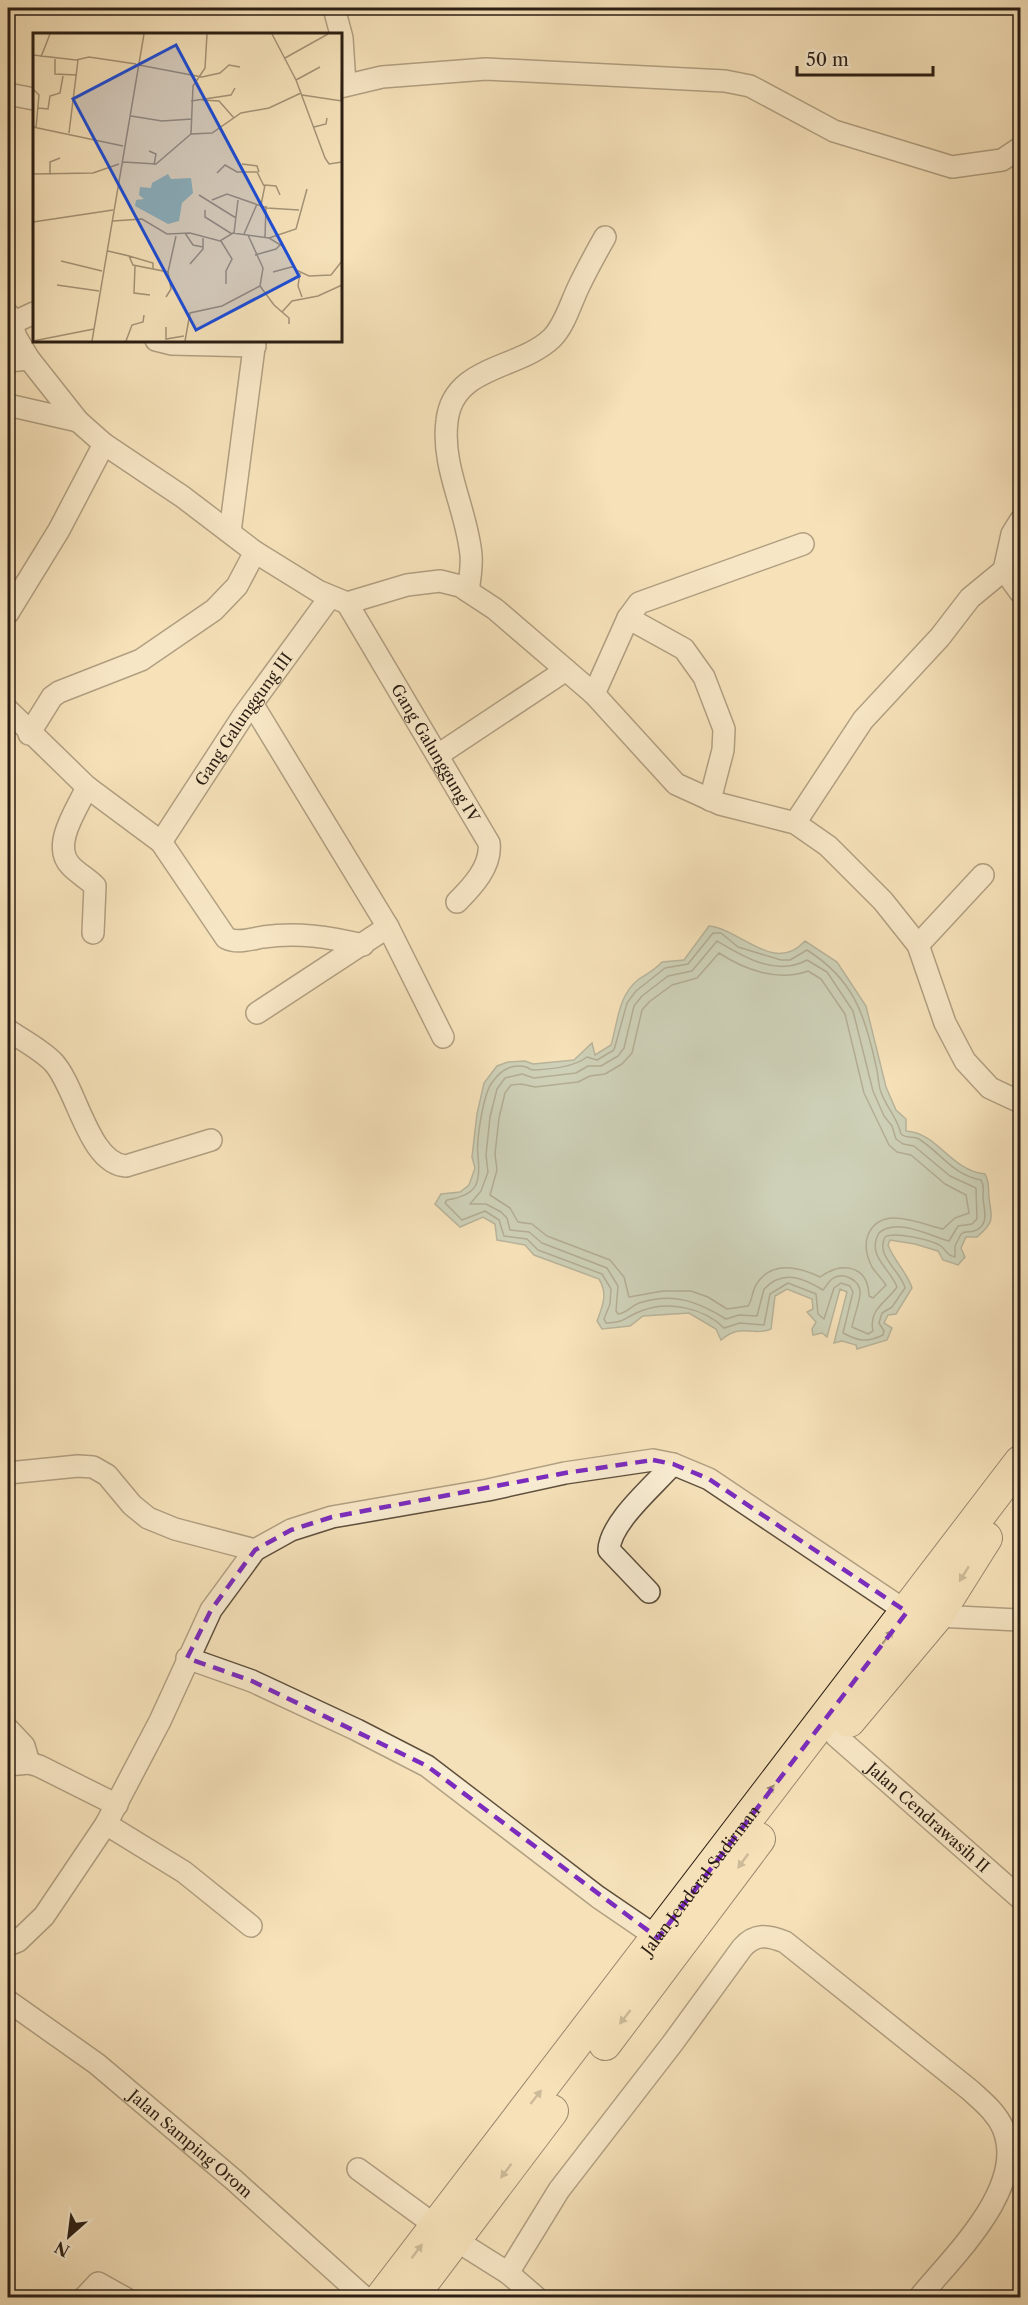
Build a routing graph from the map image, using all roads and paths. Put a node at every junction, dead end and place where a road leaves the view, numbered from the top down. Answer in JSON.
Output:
{"nodes":[{"id":1,"x":334,"y":8,"type":"edge"},
{"id":2,"x":341,"y":33,"type":"edge"},
{"id":3,"x":342,"y":38,"type":"edge"},
{"id":4,"x":343,"y":85,"type":"edge"},
{"id":5,"x":8,"y":94,"type":"edge"},
{"id":6,"x":33,"y":99,"type":"edge"},
{"id":7,"x":1020,"y":148,"type":"edge"},
{"id":8,"x":605,"y":237,"type":"dead end"},
{"id":9,"x":33,"y":313,"type":"edge"},
{"id":10,"x":9,"y":319,"type":"edge"},
{"id":11,"x":162,"y":342,"type":"edge"},
{"id":12,"x":255,"y":343,"type":"edge"},
{"id":13,"x":29,"y":359,"type":"junction"},
{"id":14,"x":8,"y":361,"type":"edge"},
{"id":15,"x":8,"y":405,"type":"edge"},
{"id":16,"x":78,"y":421,"type":"junction"},
{"id":17,"x":104,"y":444,"type":"junction"},
{"id":18,"x":1020,"y":521,"type":"edge"},
{"id":19,"x":231,"y":532,"type":"junction"},
{"id":20,"x":803,"y":544,"type":"dead end"},
{"id":21,"x":255,"y":552,"type":"junction"},
{"id":22,"x":1004,"y":570,"type":"junction"},
{"id":23,"x":468,"y":591,"type":"junction"},
{"id":24,"x":1020,"y":592,"type":"edge"},
{"id":25,"x":338,"y":600,"type":"junction"},
{"id":26,"x":8,"y":613,"type":"edge"},
{"id":27,"x":628,"y":618,"type":"junction"},
{"id":28,"x":566,"y":670,"type":"junction"},
{"id":29,"x":594,"y":694,"type":"junction"},
{"id":30,"x":253,"y":705,"type":"junction"},
{"id":31,"x":8,"y":710,"type":"edge"},
{"id":32,"x":29,"y":734,"type":"junction"},
{"id":33,"x":438,"y":755,"type":"junction"},
{"id":34,"x":87,"y":787,"type":"junction"},
{"id":35,"x":710,"y":800,"type":"junction"},
{"id":36,"x":795,"y":823,"type":"junction"},
{"id":37,"x":161,"y":842,"type":"junction"},
{"id":38,"x":983,"y":875,"type":"dead end"},
{"id":39,"x":457,"y":902,"type":"dead end"},
{"id":40,"x":388,"y":927,"type":"junction"},
{"id":41,"x":93,"y":933,"type":"dead end"},
{"id":42,"x":363,"y":945,"type":"junction"},
{"id":43,"x":918,"y":945,"type":"junction"},
{"id":44,"x":258,"y":1013,"type":"dead end"},
{"id":45,"x":8,"y":1030,"type":"edge"},
{"id":46,"x":443,"y":1037,"type":"dead end"},
{"id":47,"x":1020,"y":1101,"type":"edge"},
{"id":48,"x":211,"y":1140,"type":"dead end"},
{"id":49,"x":1020,"y":1462,"type":"edge"},
{"id":50,"x":673,"y":1464,"type":"junction"},
{"id":51,"x":8,"y":1473,"type":"edge"},
{"id":52,"x":1020,"y":1491,"type":"edge"},
{"id":53,"x":985,"y":1524,"type":"junction"},
{"id":54,"x":255,"y":1550,"type":"junction"},
{"id":55,"x":649,"y":1592,"type":"dead end"},
{"id":56,"x":922,"y":1614,"type":"junction"},
{"id":57,"x":1020,"y":1620,"type":"edge"},
{"id":58,"x":187,"y":1658,"type":"junction"},
{"id":59,"x":8,"y":1729,"type":"edge"},
{"id":60,"x":836,"y":1737,"type":"junction"},
{"id":61,"x":29,"y":1763,"type":"junction"},
{"id":62,"x":8,"y":1765,"type":"edge"},
{"id":63,"x":117,"y":1805,"type":"junction"},
{"id":64,"x":106,"y":1824,"type":"junction"},
{"id":65,"x":1020,"y":1898,"type":"edge"},
{"id":66,"x":251,"y":1926,"type":"dead end"},
{"id":67,"x":658,"y":1938,"type":"junction"},
{"id":68,"x":8,"y":1945,"type":"edge"},
{"id":69,"x":8,"y":2001,"type":"edge"},
{"id":70,"x":358,"y":2169,"type":"dead end"},
{"id":71,"x":445,"y":2233,"type":"junction"},
{"id":72,"x":508,"y":2273,"type":"junction"},
{"id":73,"x":84,"y":2298,"type":"edge"},
{"id":74,"x":125,"y":2298,"type":"edge"},
{"id":75,"x":365,"y":2298,"type":"edge"},
{"id":76,"x":381,"y":2298,"type":"edge"},
{"id":77,"x":411,"y":2298,"type":"edge"},
{"id":78,"x":537,"y":2298,"type":"edge"},
{"id":79,"x":919,"y":2298,"type":"edge"}],
"edges":[{"from":1,"to":2,"type":"street"},
{"from":3,"to":4,"type":"street"},
{"from":4,"to":7,"type":"street"},
{"from":5,"to":6,"type":"street"},
{"from":8,"to":23,"type":"street"},
{"from":9,"to":10,"type":"street"},
{"from":10,"to":13,"type":"street"},
{"from":11,"to":12,"type":"street"},
{"from":12,"to":19,"type":"street"},
{"from":13,"to":14,"type":"street"},
{"from":13,"to":16,"type":"street"},
{"from":15,"to":16,"type":"street"},
{"from":16,"to":17,"type":"street"},
{"from":17,"to":19,"type":"street"},
{"from":17,"to":26,"type":"street"},
{"from":18,"to":22,"type":"street"},
{"from":19,"to":21,"type":"street"},
{"from":20,"to":27,"type":"street"},
{"from":21,"to":25,"type":"street"},
{"from":21,"to":32,"type":"street"},
{"from":22,"to":24,"type":"street"},
{"from":22,"to":36,"type":"street"},
{"from":23,"to":25,"type":"street"},
{"from":23,"to":28,"type":"street"},
{"from":25,"to":30,"type":"street","name":"Gang Galunggung III"},
{"from":25,"to":33,"type":"street","name":"Gang Galunggung IV"},
{"from":27,"to":29,"type":"street"},
{"from":27,"to":35,"type":"street"},
{"from":28,"to":29,"type":"street"},
{"from":28,"to":33,"type":"street"},
{"from":29,"to":35,"type":"street"},
{"from":30,"to":37,"type":"street","name":"Gang Galunggung III"},
{"from":30,"to":40,"type":"street"},
{"from":31,"to":32,"type":"street"},
{"from":32,"to":34,"type":"street"},
{"from":33,"to":39,"type":"street","name":"Gang Galunggung IV"},
{"from":34,"to":37,"type":"street"},
{"from":34,"to":41,"type":"street"},
{"from":35,"to":36,"type":"street"},
{"from":36,"to":43,"type":"street"},
{"from":37,"to":42,"type":"street"},
{"from":38,"to":43,"type":"street"},
{"from":40,"to":42,"type":"street"},
{"from":40,"to":46,"type":"street"},
{"from":42,"to":44,"type":"street"},
{"from":43,"to":47,"type":"street"},
{"from":45,"to":48,"type":"street"},
{"from":49,"to":53,"type":"highway","name":"Jalan Jenderal Sudirman"},
{"from":50,"to":54,"type":"street"},
{"from":50,"to":55,"type":"street"},
{"from":50,"to":56,"type":"street"},
{"from":51,"to":54,"type":"street"},
{"from":52,"to":53,"type":"highway","name":"Jalan Jenderal Sudirman"},
{"from":53,"to":56,"type":"highway","name":"Jalan Jenderal Sudirman"},
{"from":54,"to":58,"type":"street"},
{"from":56,"to":57,"type":"street"},
{"from":56,"to":60,"type":"highway","name":"Jalan Jenderal Sudirman"},
{"from":67,"to":56,"type":"highway","name":"Jalan Jenderal Sudirman","one_way":true},
{"from":58,"to":63,"type":"street"},
{"from":58,"to":67,"type":"street"},
{"from":59,"to":61,"type":"street"},
{"from":60,"to":65,"type":"street","name":"Jalan Cendrawasih II"},
{"from":60,"to":71,"type":"highway","name":"Jalan Jenderal Sudirman","one_way":true},
{"from":61,"to":62,"type":"street"},
{"from":61,"to":63,"type":"street"},
{"from":63,"to":64,"type":"street"},
{"from":64,"to":66,"type":"street"},
{"from":64,"to":68,"type":"street"},
{"from":71,"to":67,"type":"highway","name":"Jalan Jenderal Sudirman","one_way":true},
{"from":69,"to":75,"type":"street","name":"Jalan Samping Orom"},
{"from":70,"to":71,"type":"street"},
{"from":71,"to":72,"type":"street"},
{"from":76,"to":71,"type":"highway","name":"Jalan Jenderal Sudirman","one_way":true},
{"from":71,"to":77,"type":"highway","name":"Jalan Jenderal Sudirman"},
{"from":72,"to":78,"type":"street"},
{"from":72,"to":79,"type":"street"},
{"from":73,"to":74,"type":"street"}]}
